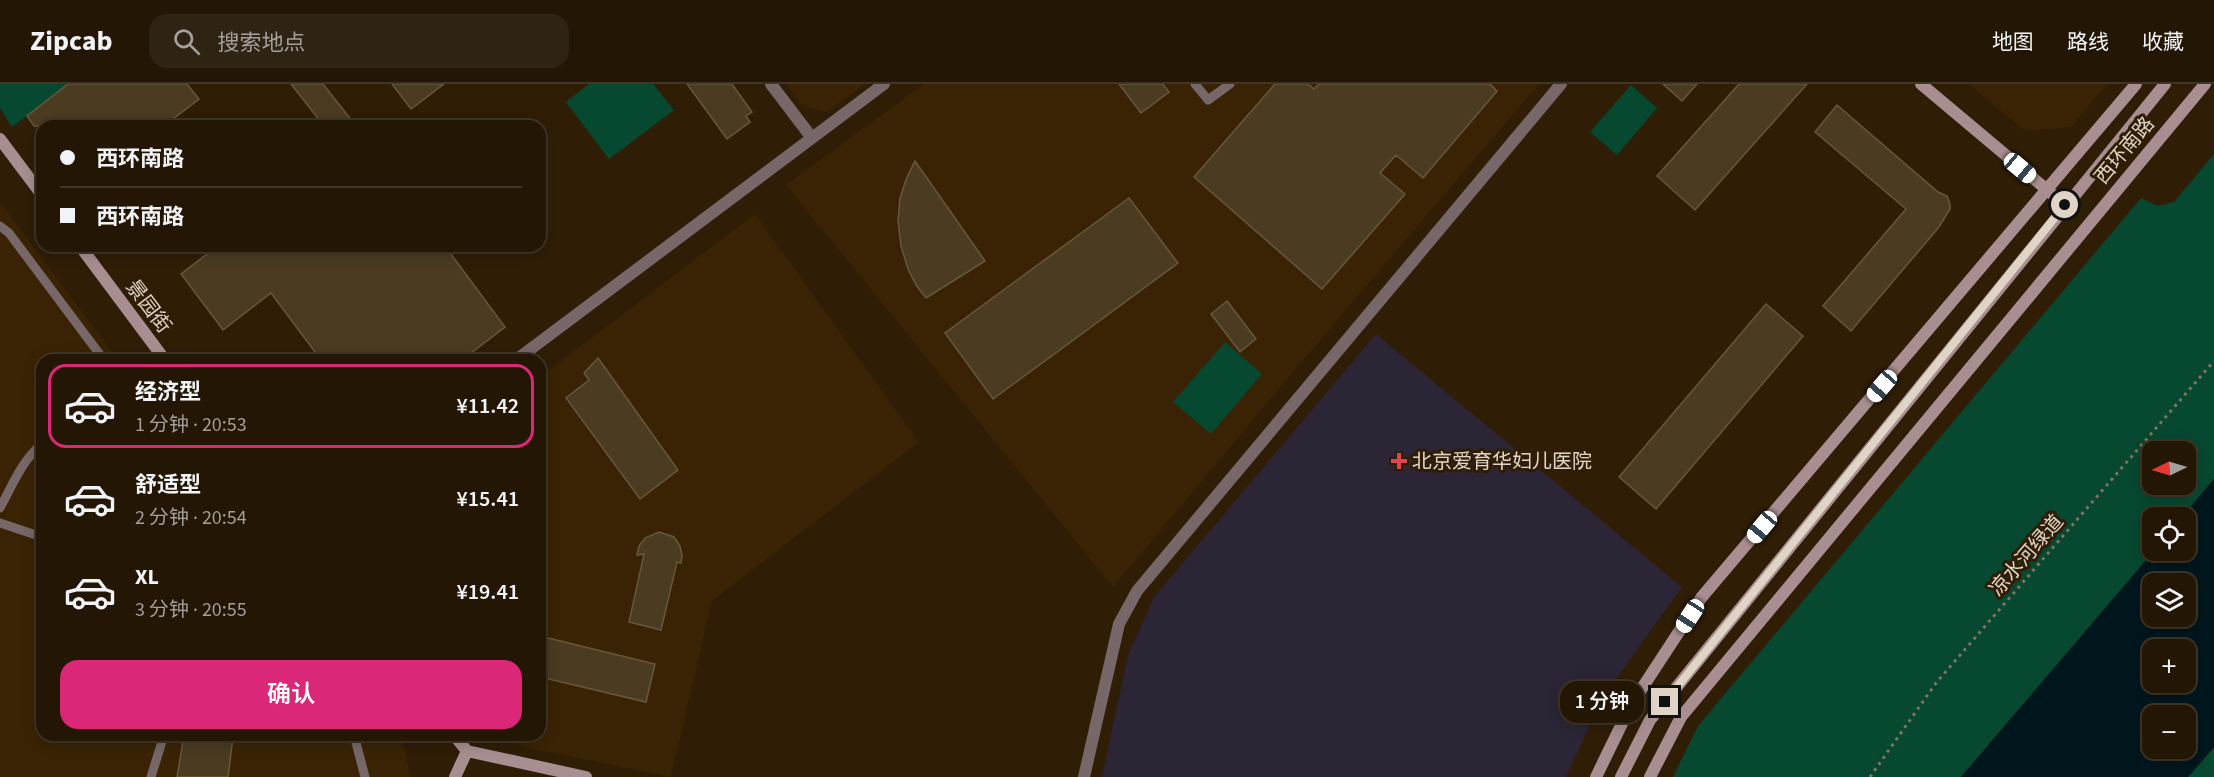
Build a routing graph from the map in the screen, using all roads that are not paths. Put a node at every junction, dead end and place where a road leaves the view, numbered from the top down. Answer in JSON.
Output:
{"nodes":[{"id":1,"x":771,"y":84,"type":"edge"},
{"id":2,"x":884,"y":84,"type":"edge"},
{"id":3,"x":1195,"y":84,"type":"edge"},
{"id":4,"x":1230,"y":84,"type":"edge"},
{"id":5,"x":1561,"y":84,"type":"edge"},
{"id":6,"x":1921,"y":84,"type":"edge"},
{"id":7,"x":2136,"y":84,"type":"edge"},
{"id":8,"x":2165,"y":84,"type":"edge"},
{"id":9,"x":2205,"y":84,"type":"edge"},
{"id":10,"x":812,"y":138,"type":"junction"},
{"id":11,"x":0,"y":139,"type":"edge"},
{"id":12,"x":36,"y":187,"type":"edge"},
{"id":13,"x":2047,"y":190,"type":"junction"},
{"id":14,"x":2065,"y":205,"type":"junction"},
{"id":15,"x":0,"y":226,"type":"edge"},
{"id":16,"x":84,"y":252,"type":"edge"},
{"id":17,"x":100,"y":354,"type":"edge"},
{"id":18,"x":161,"y":354,"type":"edge"},
{"id":19,"x":524,"y":354,"type":"edge"},
{"id":20,"x":36,"y":449,"type":"edge"},
{"id":21,"x":0,"y":508,"type":"edge"},
{"id":22,"x":0,"y":523,"type":"edge"},
{"id":23,"x":36,"y":535,"type":"edge"},
{"id":24,"x":162,"y":741,"type":"edge"},
{"id":25,"x":356,"y":741,"type":"edge"},
{"id":26,"x":459,"y":741,"type":"edge"},
{"id":27,"x":467,"y":751,"type":"junction"},
{"id":28,"x":151,"y":777,"type":"edge"},
{"id":29,"x":365,"y":777,"type":"edge"},
{"id":30,"x":455,"y":777,"type":"edge"},
{"id":31,"x":586,"y":777,"type":"edge"},
{"id":32,"x":1084,"y":777,"type":"edge"},
{"id":33,"x":1596,"y":777,"type":"edge"},
{"id":34,"x":1622,"y":777,"type":"edge"},
{"id":35,"x":1650,"y":777,"type":"edge"}],
"edges":[{"from":1,"to":10,"type":"street"},
{"from":2,"to":10,"type":"street"},
{"from":3,"to":4,"type":"lane"},
{"from":5,"to":32,"type":"street"},
{"from":6,"to":13,"type":"main road"},
{"from":7,"to":13,"type":"main road"},
{"from":8,"to":14,"type":"main road","name":"西环南路"},
{"from":9,"to":35,"type":"main road","name":"西环南路"},
{"from":10,"to":19,"type":"street"},
{"from":11,"to":12,"type":"main road"},
{"from":13,"to":14,"type":"main road"},
{"from":13,"to":33,"type":"main road"},
{"from":14,"to":34,"type":"main road","name":"西环南路"},
{"from":15,"to":17,"type":"lane"},
{"from":16,"to":18,"type":"main road","name":"景园街"},
{"from":20,"to":21,"type":"lane"},
{"from":22,"to":23,"type":"lane"},
{"from":24,"to":28,"type":"lane"},
{"from":25,"to":29,"type":"lane"},
{"from":26,"to":27,"type":"main road"},
{"from":27,"to":30,"type":"main road"},
{"from":27,"to":31,"type":"main road"}]}
